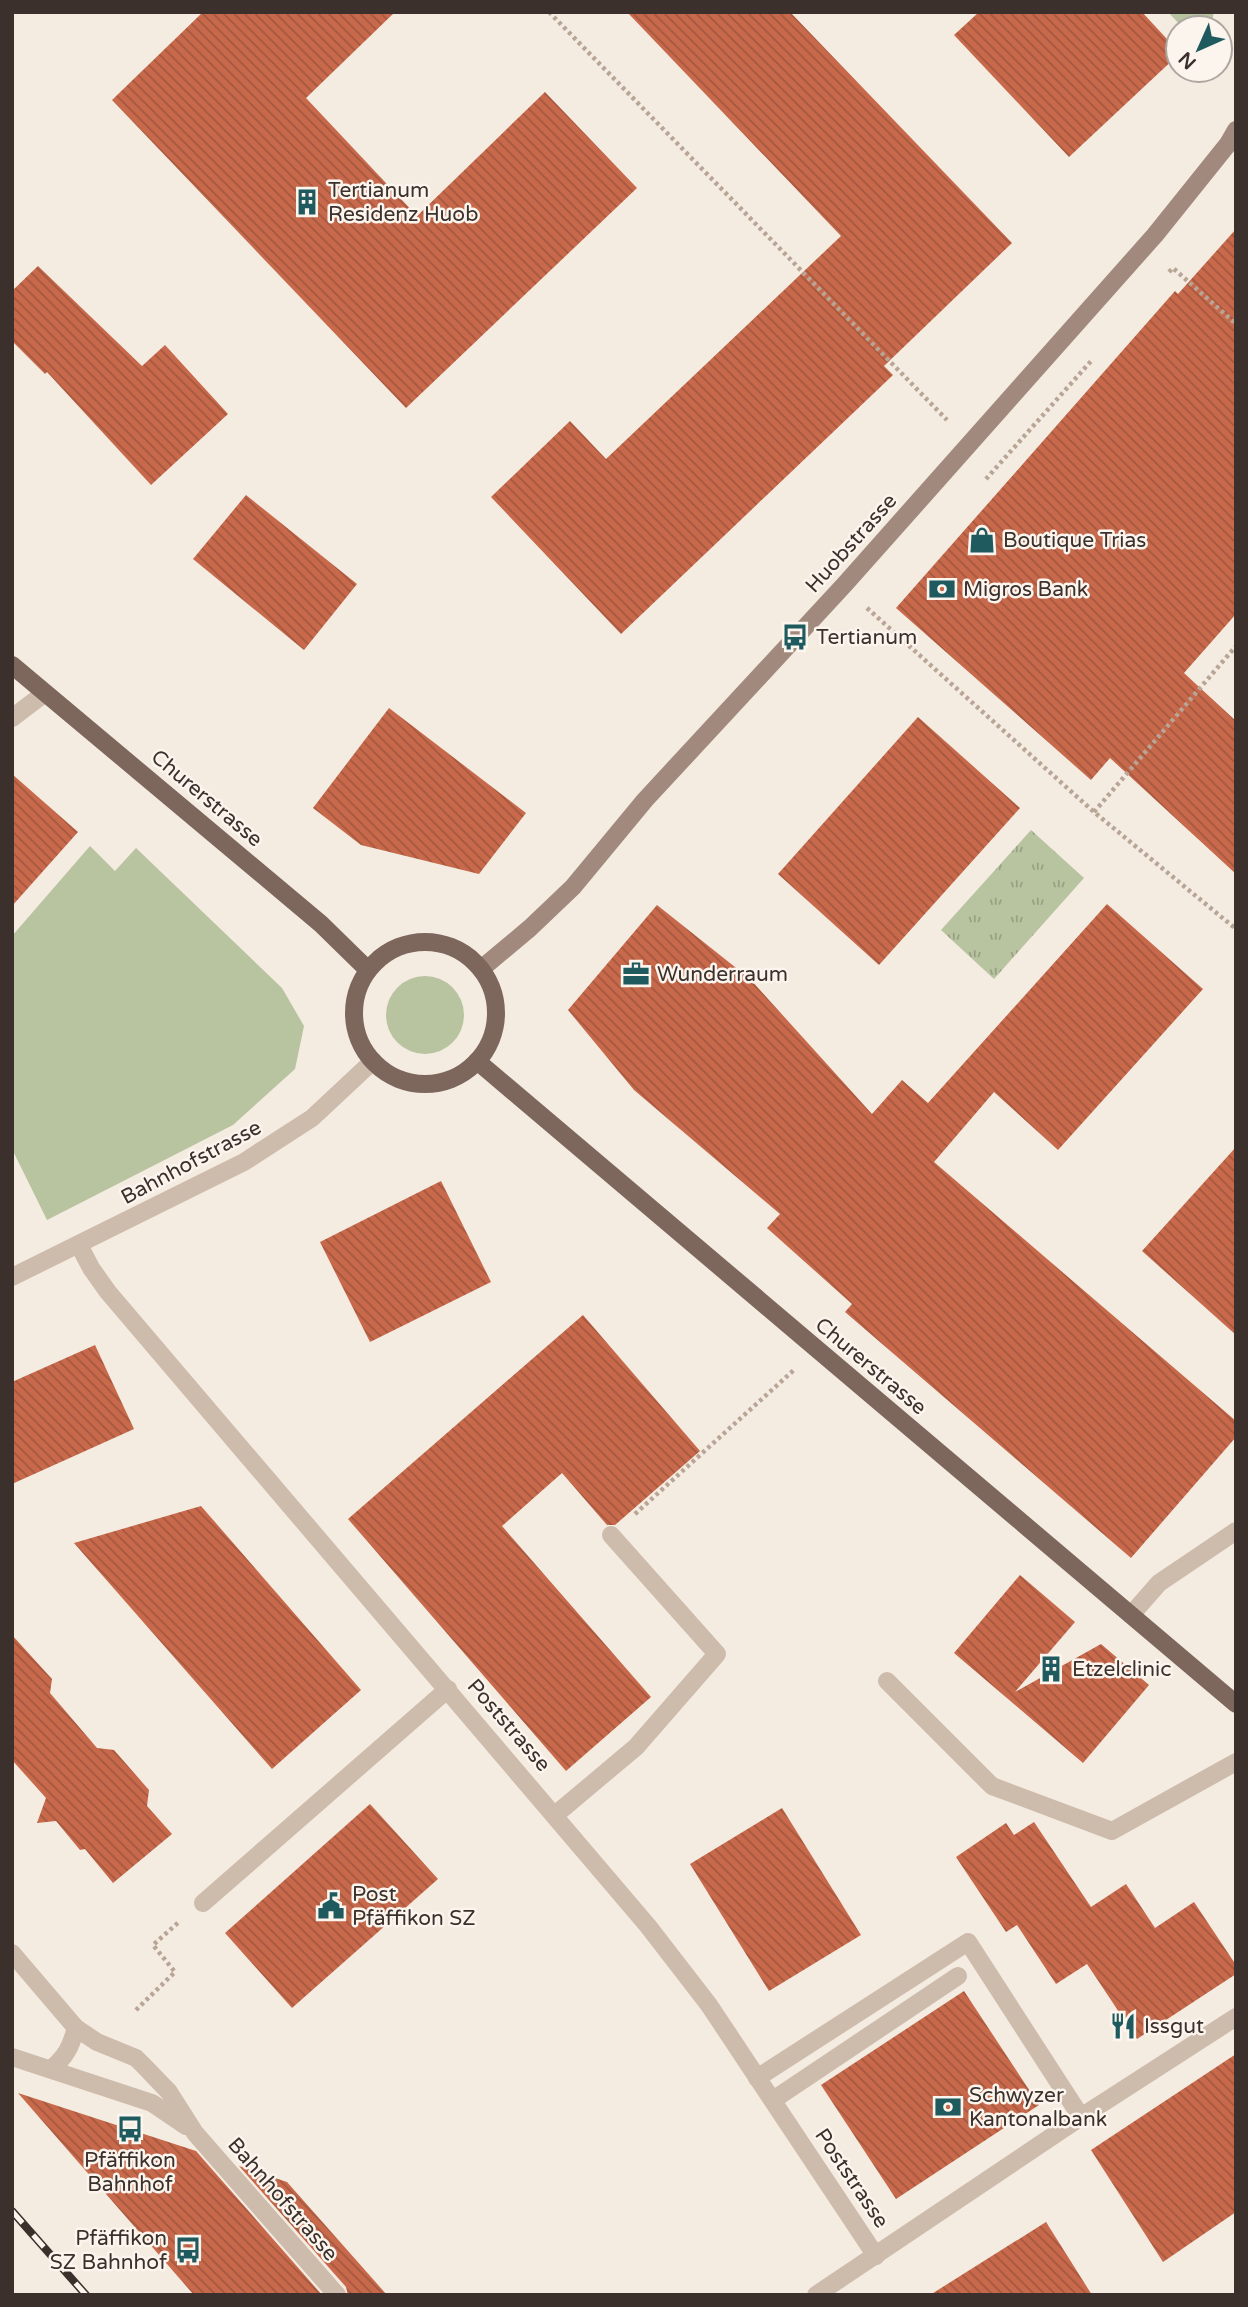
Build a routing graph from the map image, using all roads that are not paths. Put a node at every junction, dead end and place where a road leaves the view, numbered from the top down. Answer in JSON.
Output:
{"nodes":[{"id":1,"x":1236,"y":130,"type":"edge"},
{"id":2,"x":12,"y":665,"type":"edge"},
{"id":3,"x":45,"y":693,"type":"junction"},
{"id":4,"x":12,"y":718,"type":"edge"},
{"id":5,"x":481,"y":969,"type":"junction"},
{"id":6,"x":368,"y":970,"type":"junction"},
{"id":7,"x":373,"y":1061,"type":"junction"},
{"id":8,"x":477,"y":1061,"type":"junction"},
{"id":9,"x":79,"y":1245,"type":"junction"},
{"id":10,"x":12,"y":1277,"type":"edge"},
{"id":11,"x":1236,"y":1531,"type":"edge"},
{"id":12,"x":611,"y":1535,"type":"road end"},
{"id":13,"x":1131,"y":1615,"type":"junction"},
{"id":14,"x":887,"y":1681,"type":"dead end"},
{"id":15,"x":448,"y":1689,"type":"junction"},
{"id":16,"x":1236,"y":1704,"type":"edge"},
{"id":17,"x":1236,"y":1762,"type":"edge"},
{"id":18,"x":555,"y":1815,"type":"junction"},
{"id":19,"x":203,"y":1903,"type":"dead end"},
{"id":20,"x":12,"y":1953,"type":"edge"},
{"id":21,"x":958,"y":1976,"type":"dead end"},
{"id":22,"x":1236,"y":2017,"type":"edge"},
{"id":23,"x":76,"y":2028,"type":"junction"},
{"id":24,"x":12,"y":2057,"type":"edge"},
{"id":25,"x":51,"y":2069,"type":"junction"},
{"id":26,"x":757,"y":2078,"type":"junction"},
{"id":27,"x":773,"y":2101,"type":"junction"},
{"id":28,"x":1081,"y":2117,"type":"junction"},
{"id":29,"x":195,"y":2133,"type":"junction"},
{"id":30,"x":876,"y":2256,"type":"junction"},
{"id":31,"x":337,"y":2295,"type":"edge"},
{"id":32,"x":816,"y":2295,"type":"edge"}],
"edges":[{"from":1,"to":5,"type":"street","name":"Huobstrasse"},
{"from":2,"to":3,"type":"main road","name":"Churerstrasse"},
{"from":3,"to":4,"type":"street"},
{"from":3,"to":6,"type":"main road","name":"Churerstrasse"},
{"from":5,"to":6,"type":"main road"},
{"from":5,"to":8,"type":"main road"},
{"from":6,"to":7,"type":"main road"},
{"from":7,"to":8,"type":"main road"},
{"from":7,"to":9,"type":"street","name":"Bahnhofstrasse"},
{"from":8,"to":13,"type":"main road","name":"Churerstrasse"},
{"from":9,"to":10,"type":"street","name":"Bahnhofstrasse"},
{"from":9,"to":15,"type":"street","name":"Poststrasse"},
{"from":11,"to":13,"type":"street"},
{"from":12,"to":18,"type":"street"},
{"from":13,"to":16,"type":"main road","name":"Churerstrasse"},
{"from":14,"to":17,"type":"street"},
{"from":15,"to":18,"type":"street","name":"Poststrasse"},
{"from":15,"to":19,"type":"street"},
{"from":18,"to":26,"type":"street","name":"Poststrasse"},
{"from":20,"to":23,"type":"street","name":"Bahnhofstrasse"},
{"from":21,"to":27,"type":"street"},
{"from":22,"to":28,"type":"street"},
{"from":23,"to":25,"type":"street"},
{"from":23,"to":29,"type":"street","name":"Bahnhofstrasse"},
{"from":24,"to":25,"type":"street","name":"Bahnhofstrasse"},
{"from":25,"to":29,"type":"street","name":"Bahnhofstrasse"},
{"from":26,"to":27,"type":"street","name":"Poststrasse"},
{"from":26,"to":28,"type":"street"},
{"from":27,"to":30,"type":"street","name":"Poststrasse"},
{"from":28,"to":30,"type":"street"},
{"from":29,"to":31,"type":"street","name":"Bahnhofstrasse"},
{"from":30,"to":32,"type":"street"}]}
